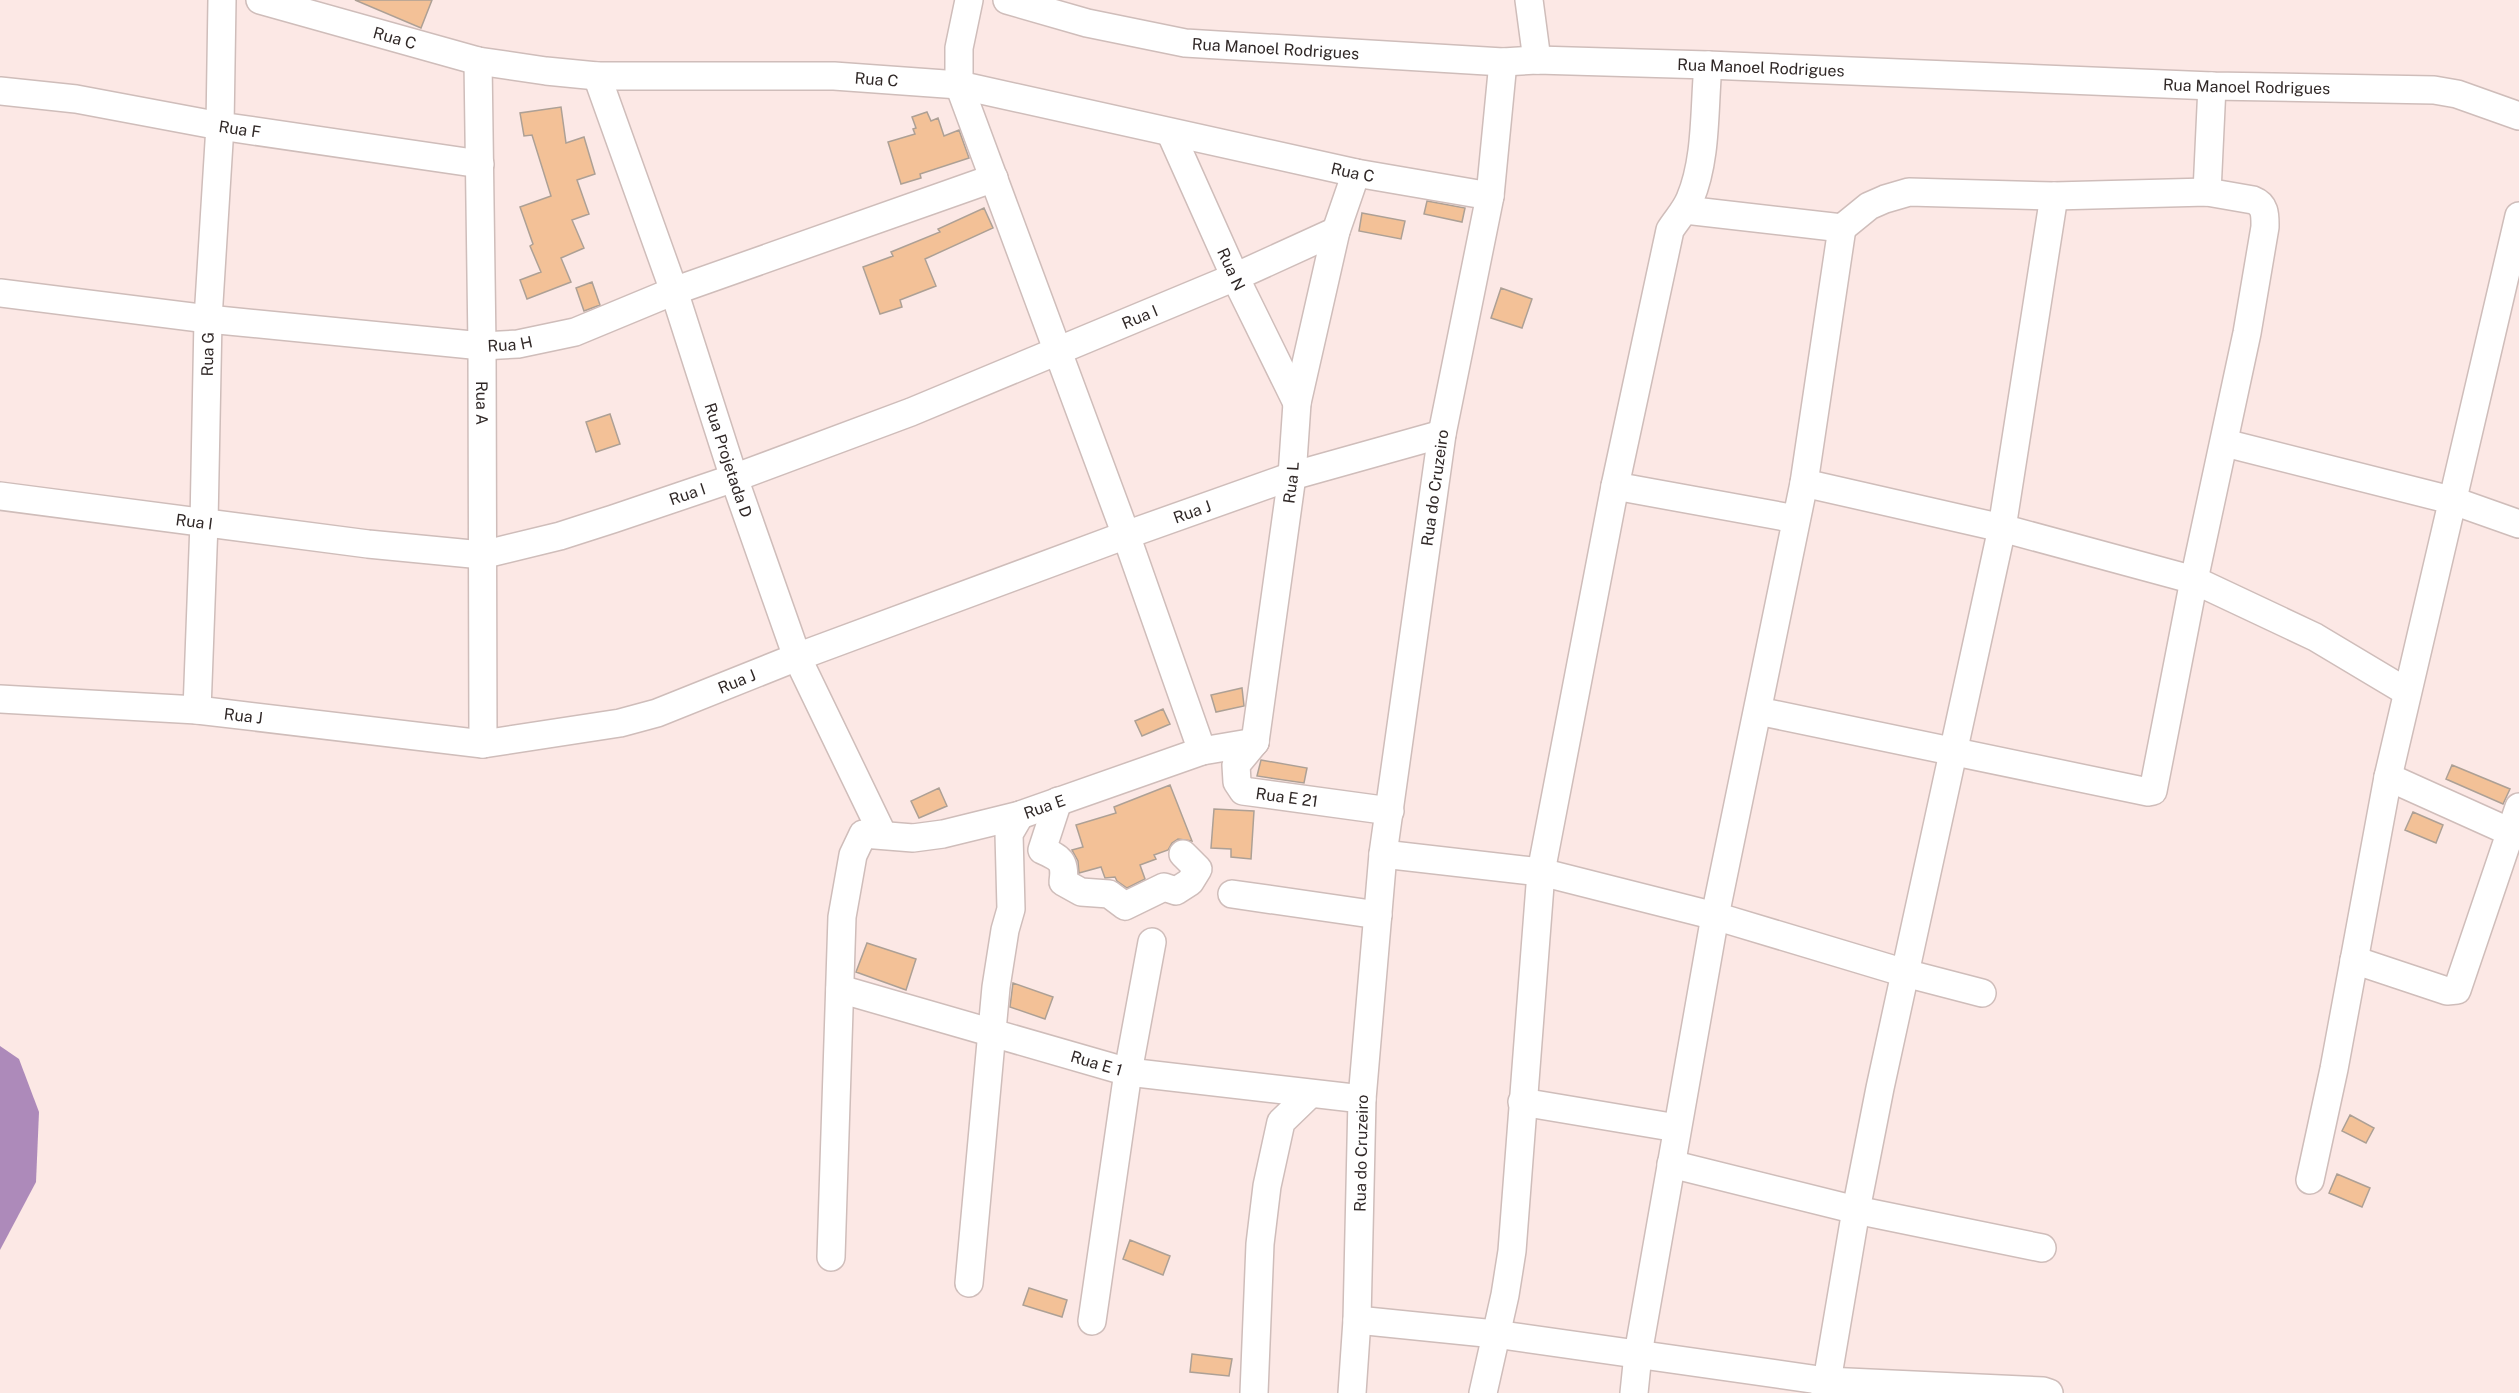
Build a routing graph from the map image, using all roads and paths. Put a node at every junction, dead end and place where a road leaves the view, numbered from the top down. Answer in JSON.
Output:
{"nodes":[{"id":1,"x":222,"y":0,"type":"edge"},
{"id":2,"x":260,"y":0,"type":"edge"},
{"id":3,"x":969,"y":0,"type":"edge"},
{"id":4,"x":1006,"y":0,"type":"edge"},
{"id":5,"x":1529,"y":0,"type":"edge"},
{"id":6,"x":1537,"y":60,"type":"junction"},
{"id":7,"x":478,"y":61,"type":"junction"},
{"id":8,"x":1503,"y":62,"type":"junction"},
{"id":9,"x":1708,"y":65,"type":"junction"},
{"id":10,"x":597,"y":75,"type":"junction"},
{"id":11,"x":959,"y":85,"type":"junction"},
{"id":12,"x":2212,"y":86,"type":"junction"},
{"id":13,"x":0,"y":91,"type":"edge"},
{"id":14,"x":2519,"y":116,"type":"edge"},
{"id":15,"x":220,"y":126,"type":"junction"},
{"id":16,"x":1171,"y":134,"type":"junction"},
{"id":17,"x":480,"y":164,"type":"junction"},
{"id":18,"x":1356,"y":173,"type":"junction"},
{"id":19,"x":994,"y":178,"type":"junction"},
{"id":20,"x":2207,"y":192,"type":"junction"},
{"id":21,"x":1490,"y":196,"type":"junction"},
{"id":22,"x":2054,"y":196,"type":"junction"},
{"id":23,"x":1685,"y":210,"type":"junction"},
{"id":24,"x":2519,"y":216,"type":"edge"},
{"id":25,"x":1842,"y":228,"type":"junction"},
{"id":26,"x":1336,"y":231,"type":"junction"},
{"id":27,"x":1235,"y":277,"type":"junction"},
{"id":28,"x":2511,"y":278,"type":"edge"},
{"id":29,"x":674,"y":291,"type":"junction"},
{"id":30,"x":0,"y":293,"type":"edge"},
{"id":31,"x":208,"y":319,"type":"junction"},
{"id":32,"x":482,"y":346,"type":"junction"},
{"id":33,"x":1056,"y":352,"type":"junction"},
{"id":34,"x":1296,"y":403,"type":"junction"},
{"id":35,"x":1442,"y":434,"type":"junction"},
{"id":36,"x":2224,"y":444,"type":"junction"},
{"id":37,"x":1292,"y":476,"type":"junction"},
{"id":38,"x":734,"y":478,"type":"junction"},
{"id":39,"x":1804,"y":483,"type":"junction"},
{"id":40,"x":1615,"y":486,"type":"junction"},
{"id":41,"x":0,"y":496,"type":"edge"},
{"id":42,"x":2451,"y":500,"type":"junction"},
{"id":43,"x":1796,"y":519,"type":"junction"},
{"id":44,"x":204,"y":523,"type":"junction"},
{"id":45,"x":2519,"y":524,"type":"edge"},
{"id":46,"x":2002,"y":528,"type":"junction"},
{"id":47,"x":1126,"y":535,"type":"junction"},
{"id":48,"x":482,"y":555,"type":"junction"},
{"id":49,"x":2194,"y":580,"type":"junction"},
{"id":50,"x":797,"y":657,"type":"junction"},
{"id":51,"x":2407,"y":692,"type":"junction"},
{"id":52,"x":0,"y":699,"type":"edge"},
{"id":53,"x":197,"y":710,"type":"junction"},
{"id":54,"x":1758,"y":711,"type":"junction"},
{"id":55,"x":1255,"y":742,"type":"junction"},
{"id":56,"x":483,"y":744,"type":"junction"},
{"id":57,"x":1956,"y":750,"type":"junction"},
{"id":58,"x":1202,"y":751,"type":"junction"},
{"id":59,"x":2388,"y":777,"type":"junction"},
{"id":60,"x":1058,"y":801,"type":"junction"},
{"id":61,"x":1390,"y":811,"type":"junction"},
{"id":62,"x":1020,"y":814,"type":"junction"},
{"id":63,"x":2516,"y":825,"type":"edge"},
{"id":64,"x":883,"y":836,"type":"junction"},
{"id":65,"x":1183,"y":854,"type":"dead end"},
{"id":66,"x":1383,"y":854,"type":"junction"},
{"id":67,"x":1541,"y":872,"type":"junction"},
{"id":68,"x":1232,"y":894,"type":"dead end"},
{"id":69,"x":1378,"y":915,"type":"junction"},
{"id":70,"x":1715,"y":916,"type":"junction"},
{"id":71,"x":1152,"y":942,"type":"dead end"},
{"id":72,"x":2354,"y":960,"type":"junction"},
{"id":73,"x":1905,"y":973,"type":"junction"},
{"id":74,"x":840,"y":989,"type":"junction"},
{"id":75,"x":1982,"y":993,"type":"dead end"},
{"id":76,"x":992,"y":1034,"type":"junction"},
{"id":77,"x":1128,"y":1072,"type":"junction"},
{"id":78,"x":1310,"y":1094,"type":"junction"},
{"id":79,"x":1362,"y":1099,"type":"junction"},
{"id":80,"x":1522,"y":1102,"type":"junction"},
{"id":81,"x":1677,"y":1128,"type":"junction"},
{"id":82,"x":1671,"y":1164,"type":"junction"},
{"id":83,"x":2310,"y":1180,"type":"dead end"},
{"id":84,"x":1856,"y":1210,"type":"junction"},
{"id":85,"x":2042,"y":1248,"type":"dead end"},
{"id":86,"x":831,"y":1257,"type":"dead end"},
{"id":87,"x":969,"y":1283,"type":"dead end"},
{"id":88,"x":1357,"y":1320,"type":"junction"},
{"id":89,"x":1092,"y":1321,"type":"dead end"},
{"id":90,"x":1495,"y":1334,"type":"junction"},
{"id":91,"x":1638,"y":1354,"type":"junction"},
{"id":92,"x":1826,"y":1387,"type":"edge"},
{"id":93,"x":1254,"y":1393,"type":"edge"},
{"id":94,"x":1352,"y":1393,"type":"edge"},
{"id":95,"x":1483,"y":1393,"type":"edge"},
{"id":96,"x":1634,"y":1393,"type":"edge"},
{"id":97,"x":2049,"y":1393,"type":"edge"}],
"edges":[{"from":1,"to":15,"type":"street","name":"Rua G"},
{"from":2,"to":7,"type":"street","name":"Rua C"},
{"from":3,"to":11,"type":"street"},
{"from":4,"to":8,"type":"street","name":"Rua Manoel Rodrigues"},
{"from":5,"to":6,"type":"street"},
{"from":6,"to":8,"type":"street","name":"Rua Manoel Rodrigues"},
{"from":6,"to":9,"type":"street","name":"Rua Manoel Rodrigues"},
{"from":7,"to":10,"type":"street","name":"Rua C"},
{"from":7,"to":17,"type":"street","name":"Rua A"},
{"from":8,"to":21,"type":"street","name":"Rua do Cruzeiro"},
{"from":9,"to":12,"type":"street","name":"Rua Manoel Rodrigues"},
{"from":9,"to":23,"type":"street"},
{"from":10,"to":11,"type":"street","name":"Rua C"},
{"from":10,"to":29,"type":"street","name":"Rua Projetada D"},
{"from":11,"to":16,"type":"street","name":"Rua C"},
{"from":11,"to":19,"type":"street"},
{"from":12,"to":14,"type":"street","name":"Rua Manoel Rodrigues"},
{"from":12,"to":20,"type":"street"},
{"from":13,"to":15,"type":"street","name":"Rua F"},
{"from":15,"to":17,"type":"street","name":"Rua F"},
{"from":15,"to":31,"type":"street","name":"Rua G"},
{"from":16,"to":18,"type":"street","name":"Rua C"},
{"from":16,"to":27,"type":"street","name":"Rua N"},
{"from":17,"to":32,"type":"street","name":"Rua A"},
{"from":18,"to":21,"type":"street","name":"Rua C"},
{"from":18,"to":26,"type":"street","name":"Rua L"},
{"from":19,"to":29,"type":"street","name":"Rua H"},
{"from":19,"to":33,"type":"street"},
{"from":20,"to":22,"type":"street"},
{"from":20,"to":36,"type":"street"},
{"from":21,"to":35,"type":"street","name":"Rua do Cruzeiro"},
{"from":22,"to":25,"type":"street"},
{"from":22,"to":46,"type":"street"},
{"from":23,"to":25,"type":"street"},
{"from":23,"to":40,"type":"street"},
{"from":24,"to":28,"type":"street"},
{"from":25,"to":39,"type":"street"},
{"from":26,"to":27,"type":"street","name":"Rua I"},
{"from":26,"to":34,"type":"street","name":"Rua L"},
{"from":27,"to":33,"type":"street","name":"Rua I"},
{"from":27,"to":34,"type":"street","name":"Rua N"},
{"from":28,"to":42,"type":"street"},
{"from":29,"to":32,"type":"street","name":"Rua H"},
{"from":29,"to":38,"type":"street","name":"Rua Projetada D"},
{"from":30,"to":31,"type":"street","name":"Rua H"},
{"from":31,"to":32,"type":"street","name":"Rua H"},
{"from":31,"to":44,"type":"street","name":"Rua G"},
{"from":32,"to":48,"type":"street","name":"Rua A"},
{"from":33,"to":38,"type":"street","name":"Rua I"},
{"from":33,"to":47,"type":"street"},
{"from":34,"to":37,"type":"street","name":"Rua L"},
{"from":35,"to":37,"type":"street","name":"Rua J"},
{"from":35,"to":61,"type":"street","name":"Rua do Cruzeiro"},
{"from":36,"to":42,"type":"street"},
{"from":36,"to":49,"type":"street"},
{"from":37,"to":47,"type":"street","name":"Rua J"},
{"from":37,"to":55,"type":"street","name":"Rua L"},
{"from":38,"to":48,"type":"street","name":"Rua I"},
{"from":38,"to":50,"type":"street","name":"Rua Projetada D"},
{"from":39,"to":43,"type":"street"},
{"from":39,"to":46,"type":"street"},
{"from":40,"to":43,"type":"street"},
{"from":40,"to":67,"type":"street"},
{"from":41,"to":44,"type":"street","name":"Rua I"},
{"from":42,"to":45,"type":"street"},
{"from":42,"to":51,"type":"street"},
{"from":43,"to":54,"type":"street"},
{"from":44,"to":48,"type":"street","name":"Rua I"},
{"from":44,"to":53,"type":"street","name":"Rua G"},
{"from":46,"to":49,"type":"street"},
{"from":46,"to":57,"type":"street"},
{"from":47,"to":50,"type":"street","name":"Rua J"},
{"from":47,"to":58,"type":"street"},
{"from":48,"to":56,"type":"street","name":"Rua A"},
{"from":49,"to":51,"type":"street"},
{"from":49,"to":57,"type":"street"},
{"from":50,"to":56,"type":"street","name":"Rua J"},
{"from":50,"to":64,"type":"street","name":"Rua Projetada D"},
{"from":51,"to":59,"type":"street"},
{"from":52,"to":53,"type":"street","name":"Rua J"},
{"from":53,"to":56,"type":"street","name":"Rua J"},
{"from":54,"to":57,"type":"street"},
{"from":54,"to":70,"type":"street"},
{"from":55,"to":58,"type":"street"},
{"from":55,"to":61,"type":"street","name":"Rua E 21"},
{"from":57,"to":73,"type":"street"},
{"from":58,"to":60,"type":"street","name":"Rua E"},
{"from":59,"to":63,"type":"street"},
{"from":59,"to":72,"type":"street"},
{"from":60,"to":62,"type":"street","name":"Rua E"},
{"from":60,"to":65,"type":"street"},
{"from":61,"to":66,"type":"street","name":"Rua do Cruzeiro"},
{"from":62,"to":64,"type":"street","name":"Rua E"},
{"from":62,"to":76,"type":"street"},
{"from":63,"to":72,"type":"street"},
{"from":64,"to":74,"type":"street","name":"Rua E"},
{"from":66,"to":67,"type":"street"},
{"from":66,"to":69,"type":"street","name":"Rua do Cruzeiro"},
{"from":67,"to":70,"type":"street"},
{"from":67,"to":80,"type":"street"},
{"from":68,"to":69,"type":"street"},
{"from":69,"to":79,"type":"street","name":"Rua do Cruzeiro"},
{"from":70,"to":73,"type":"street"},
{"from":70,"to":81,"type":"street"},
{"from":71,"to":77,"type":"street"},
{"from":72,"to":83,"type":"street"},
{"from":73,"to":75,"type":"street"},
{"from":73,"to":84,"type":"street"},
{"from":74,"to":76,"type":"street","name":"Rua E 1"},
{"from":74,"to":86,"type":"street"},
{"from":76,"to":77,"type":"street","name":"Rua E 1"},
{"from":76,"to":87,"type":"street"},
{"from":77,"to":78,"type":"street","name":"Rua E 1"},
{"from":77,"to":89,"type":"street"},
{"from":78,"to":79,"type":"street","name":"Rua E 1"},
{"from":78,"to":93,"type":"street"},
{"from":79,"to":88,"type":"street","name":"Rua do Cruzeiro"},
{"from":80,"to":81,"type":"street"},
{"from":80,"to":90,"type":"street"},
{"from":81,"to":82,"type":"street"},
{"from":82,"to":84,"type":"street"},
{"from":82,"to":91,"type":"street"},
{"from":84,"to":85,"type":"street"},
{"from":84,"to":92,"type":"street"},
{"from":88,"to":90,"type":"street"},
{"from":88,"to":94,"type":"street","name":"Rua do Cruzeiro"},
{"from":90,"to":91,"type":"street"},
{"from":90,"to":95,"type":"street"},
{"from":91,"to":92,"type":"street"},
{"from":91,"to":96,"type":"street"},
{"from":92,"to":97,"type":"street"}]}
